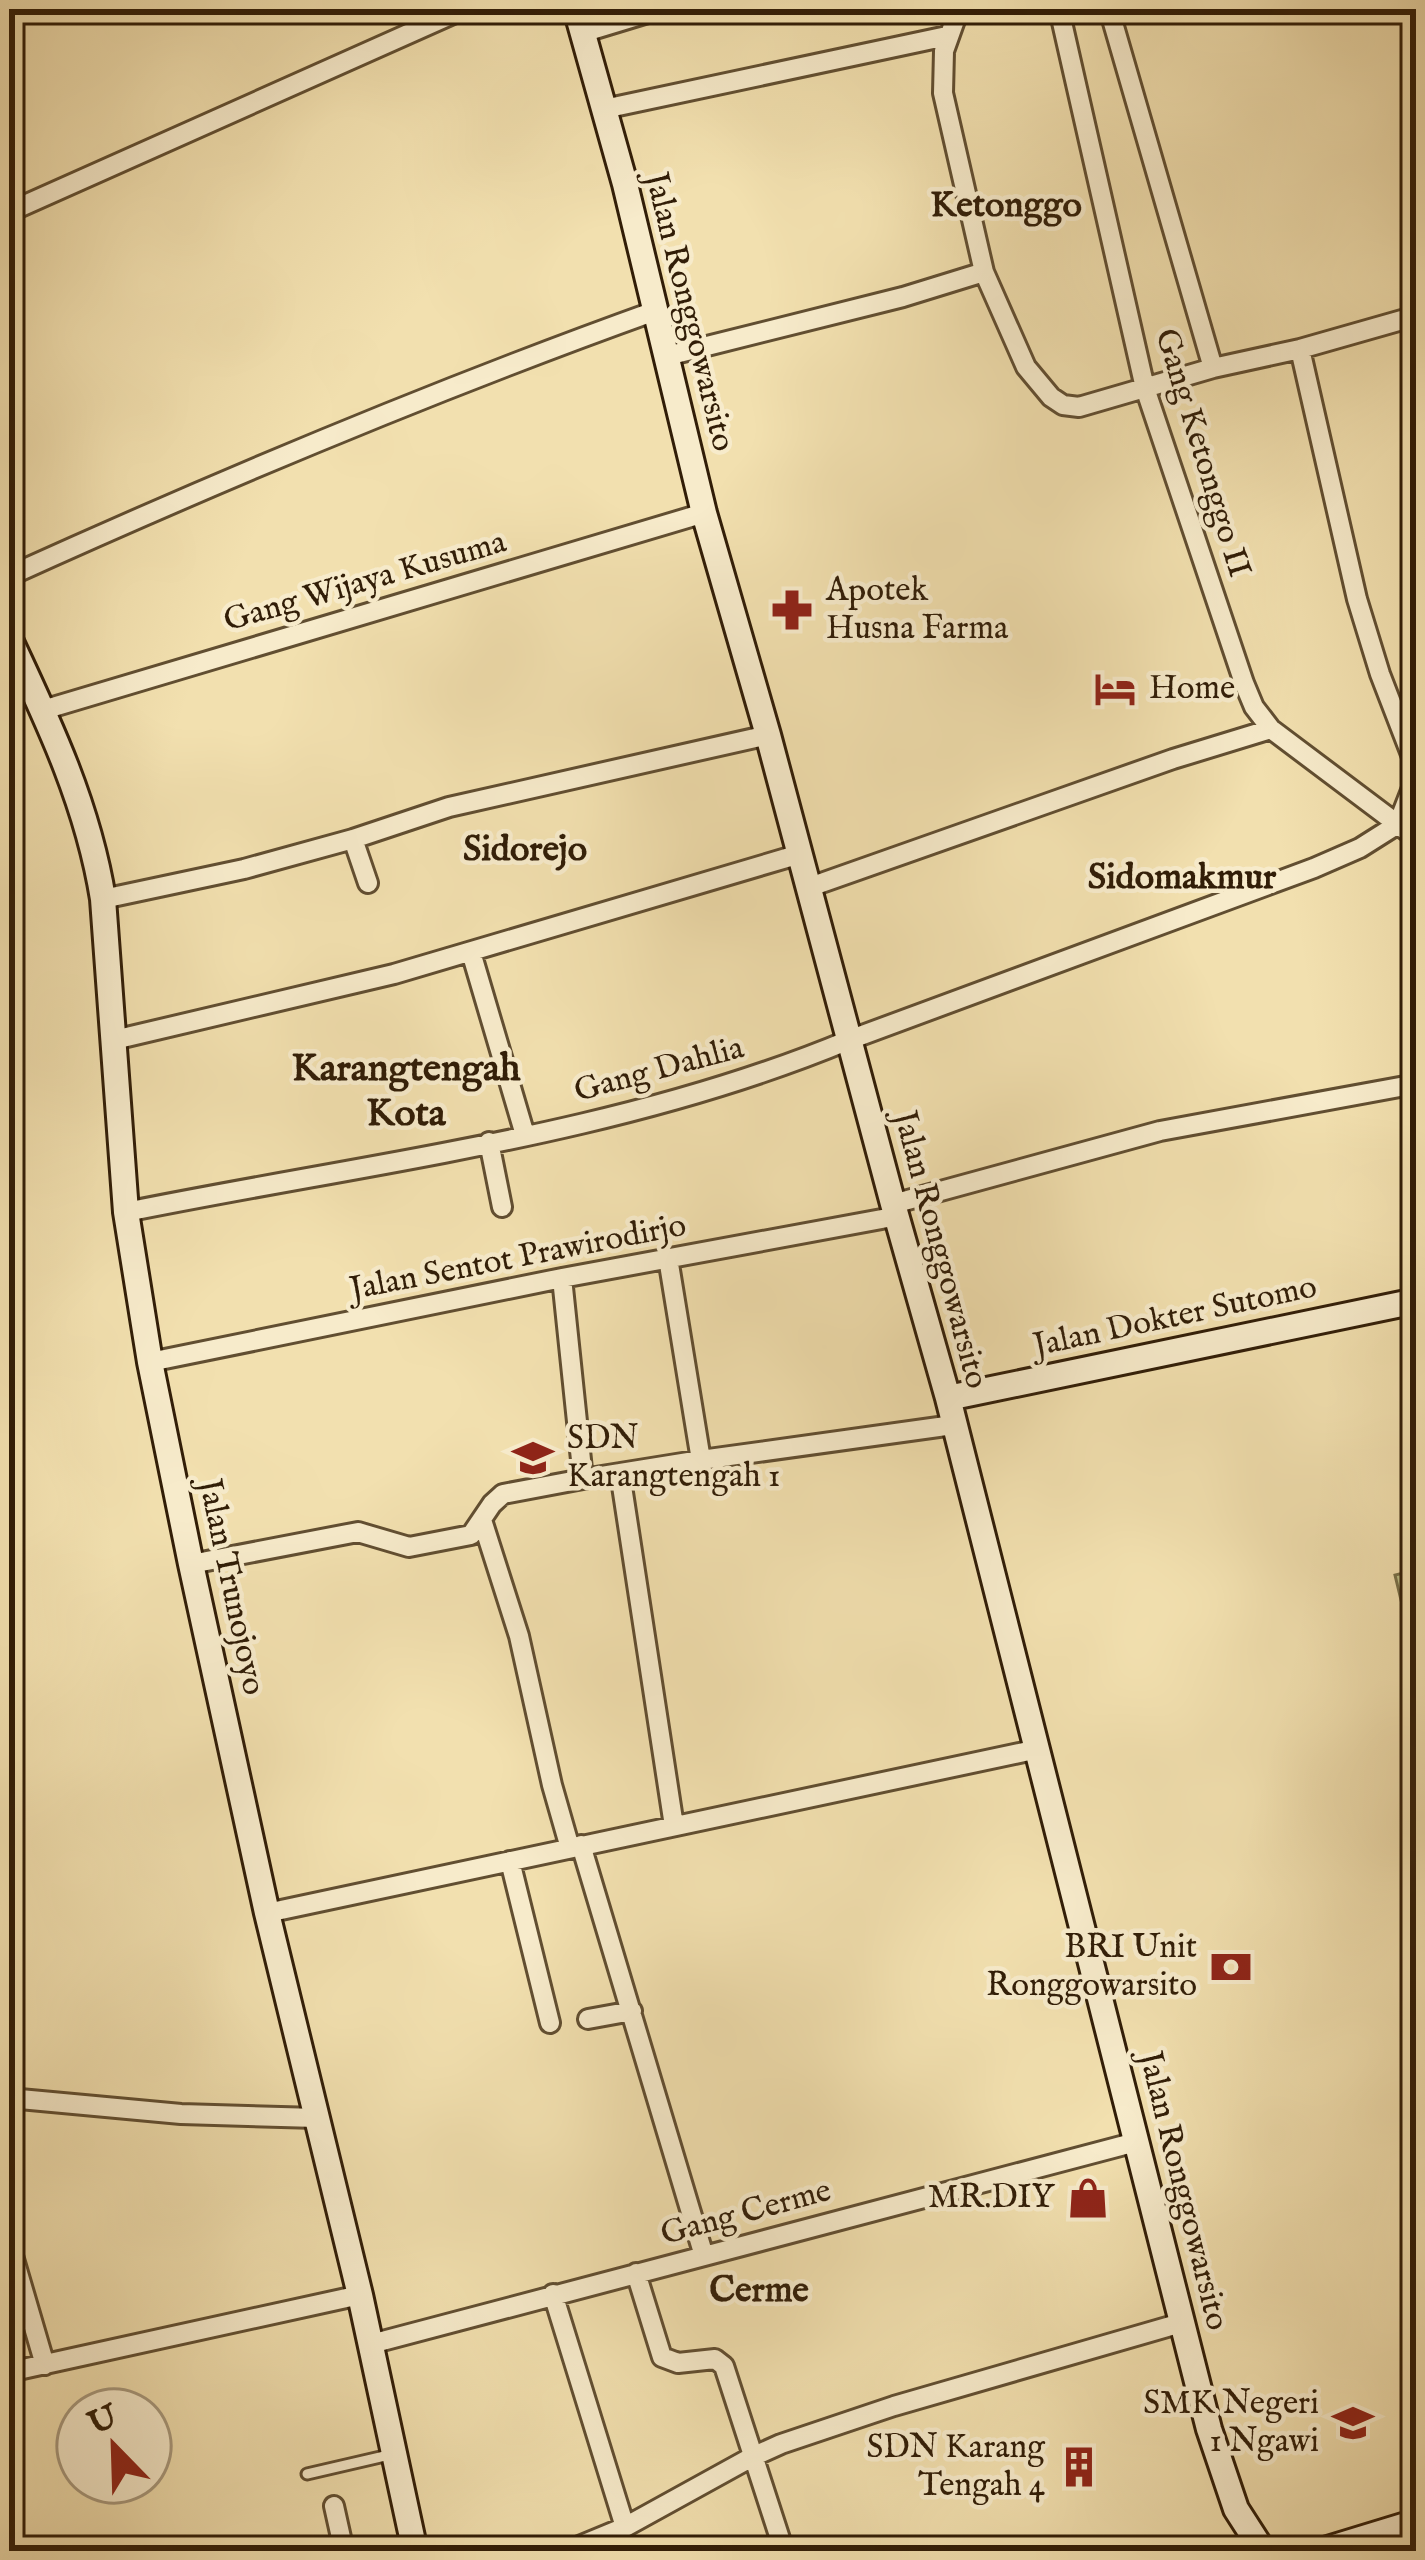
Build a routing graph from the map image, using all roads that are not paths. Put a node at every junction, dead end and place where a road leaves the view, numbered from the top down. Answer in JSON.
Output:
{"nodes":[{"id":1,"x":464,"y":9,"type":"edge"},
{"id":2,"x":662,"y":9,"type":"edge"},
{"id":3,"x":959,"y":9,"type":"edge"},
{"id":4,"x":1059,"y":9,"type":"edge"},
{"id":5,"x":1109,"y":9,"type":"edge"},
{"id":6,"x":579,"y":21,"type":"edge"},
{"id":7,"x":947,"y":36,"type":"junction"},
{"id":8,"x":604,"y":109,"type":"junction"},
{"id":9,"x":9,"y":212,"type":"edge"},
{"id":10,"x":984,"y":272,"type":"junction"},
{"id":11,"x":655,"y":311,"type":"junction"},
{"id":12,"x":1416,"y":316,"type":"edge"},
{"id":13,"x":1300,"y":349,"type":"junction"},
{"id":14,"x":667,"y":356,"type":"junction"},
{"id":15,"x":1213,"y":368,"type":"junction"},
{"id":16,"x":1145,"y":388,"type":"junction"},
{"id":17,"x":704,"y":513,"type":"junction"},
{"id":18,"x":9,"y":576,"type":"edge"},
{"id":19,"x":9,"y":638,"type":"edge"},
{"id":20,"x":43,"y":710,"type":"junction"},
{"id":21,"x":1270,"y":729,"type":"junction"},
{"id":22,"x":768,"y":735,"type":"junction"},
{"id":23,"x":1398,"y":824,"type":"junction"},
{"id":24,"x":1416,"y":838,"type":"edge"},
{"id":25,"x":352,"y":839,"type":"junction"},
{"id":26,"x":800,"y":854,"type":"junction"},
{"id":27,"x":368,"y":883,"type":"dead end"},
{"id":28,"x":810,"y":887,"type":"junction"},
{"id":29,"x":103,"y":899,"type":"junction"},
{"id":30,"x":471,"y":952,"type":"junction"},
{"id":31,"x":113,"y":1040,"type":"junction"},
{"id":32,"x":849,"y":1040,"type":"junction"},
{"id":33,"x":1416,"y":1084,"type":"edge"},
{"id":34,"x":525,"y":1135,"type":"junction"},
{"id":35,"x":489,"y":1142,"type":"junction"},
{"id":36,"x":502,"y":1207,"type":"dead end"},
{"id":37,"x":896,"y":1210,"type":"junction"},
{"id":38,"x":126,"y":1212,"type":"junction"},
{"id":39,"x":668,"y":1258,"type":"junction"},
{"id":40,"x":562,"y":1278,"type":"junction"},
{"id":41,"x":1416,"y":1301,"type":"edge"},
{"id":42,"x":150,"y":1362,"type":"junction"},
{"id":43,"x":948,"y":1398,"type":"junction"},
{"id":44,"x":953,"y":1425,"type":"junction"},
{"id":45,"x":700,"y":1460,"type":"junction"},
{"id":46,"x":620,"y":1473,"type":"junction"},
{"id":47,"x":584,"y":1479,"type":"junction"},
{"id":48,"x":482,"y":1520,"type":"junction"},
{"id":49,"x":191,"y":1564,"type":"junction"},
{"id":50,"x":1038,"y":1749,"type":"junction"},
{"id":51,"x":674,"y":1826,"type":"junction"},
{"id":52,"x":576,"y":1846,"type":"junction"},
{"id":53,"x":510,"y":1861,"type":"junction"},
{"id":54,"x":267,"y":1912,"type":"junction"},
{"id":55,"x":632,"y":2011,"type":"junction"},
{"id":56,"x":588,"y":2019,"type":"dead end"},
{"id":57,"x":550,"y":2023,"type":"dead end"},
{"id":58,"x":9,"y":2098,"type":"edge"},
{"id":59,"x":317,"y":2118,"type":"junction"},
{"id":60,"x":1136,"y":2142,"type":"junction"},
{"id":61,"x":9,"y":2242,"type":"edge"},
{"id":62,"x":704,"y":2256,"type":"junction"},
{"id":63,"x":636,"y":2273,"type":"junction"},
{"id":64,"x":14,"y":2277,"type":"edge"},
{"id":65,"x":553,"y":2294,"type":"junction"},
{"id":66,"x":360,"y":2296,"type":"junction"},
{"id":67,"x":1181,"y":2323,"type":"junction"},
{"id":68,"x":371,"y":2344,"type":"junction"},
{"id":69,"x":45,"y":2365,"type":"junction"},
{"id":70,"x":9,"y":2372,"type":"edge"},
{"id":71,"x":394,"y":2454,"type":"junction"},
{"id":72,"x":752,"y":2457,"type":"junction"},
{"id":73,"x":308,"y":2474,"type":"dead end"},
{"id":74,"x":334,"y":2506,"type":"dead end"},
{"id":75,"x":1416,"y":2522,"type":"edge"},
{"id":76,"x":625,"y":2527,"type":"junction"},
{"id":77,"x":344,"y":2551,"type":"edge"},
{"id":78,"x":415,"y":2551,"type":"edge"},
{"id":79,"x":567,"y":2551,"type":"edge"},
{"id":80,"x":784,"y":2551,"type":"edge"},
{"id":81,"x":1263,"y":2551,"type":"edge"},
{"id":82,"x":1321,"y":2551,"type":"edge"}],
"edges":[{"from":1,"to":9,"type":"street"},
{"from":2,"to":6,"type":"street"},
{"from":3,"to":7,"type":"street"},
{"from":4,"to":16,"type":"street","name":"Gang Ketonggo II"},
{"from":5,"to":15,"type":"street"},
{"from":6,"to":8,"type":"street","name":"Jalan Ronggowarsito"},
{"from":7,"to":8,"type":"street"},
{"from":7,"to":10,"type":"street"},
{"from":8,"to":11,"type":"street","name":"Jalan Ronggowarsito"},
{"from":10,"to":14,"type":"street"},
{"from":10,"to":16,"type":"street"},
{"from":11,"to":14,"type":"street","name":"Jalan Ronggowarsito"},
{"from":11,"to":18,"type":"street"},
{"from":12,"to":13,"type":"street"},
{"from":13,"to":15,"type":"street"},
{"from":13,"to":23,"type":"street"},
{"from":14,"to":17,"type":"street","name":"Jalan Ronggowarsito"},
{"from":15,"to":16,"type":"street"},
{"from":16,"to":21,"type":"street","name":"Gang Ketonggo II"},
{"from":17,"to":20,"type":"street","name":"Gang Wijaya Kusuma"},
{"from":17,"to":22,"type":"street","name":"Jalan Ronggowarsito"},
{"from":19,"to":20,"type":"street","name":"Jalan Trunojoyo"},
{"from":20,"to":29,"type":"street","name":"Jalan Trunojoyo"},
{"from":21,"to":23,"type":"street","name":"Gang Ketonggo II"},
{"from":21,"to":28,"type":"street"},
{"from":22,"to":25,"type":"street"},
{"from":22,"to":26,"type":"street","name":"Jalan Ronggowarsito"},
{"from":23,"to":24,"type":"street","name":"Gang Ketonggo II"},
{"from":23,"to":32,"type":"street","name":"Gang Dahlia"},
{"from":25,"to":27,"type":"street"},
{"from":25,"to":29,"type":"street"},
{"from":26,"to":28,"type":"street","name":"Jalan Ronggowarsito"},
{"from":26,"to":30,"type":"street"},
{"from":28,"to":32,"type":"street","name":"Jalan Ronggowarsito"},
{"from":29,"to":31,"type":"street","name":"Jalan Trunojoyo"},
{"from":30,"to":31,"type":"street"},
{"from":30,"to":34,"type":"street"},
{"from":31,"to":38,"type":"street","name":"Jalan Trunojoyo"},
{"from":32,"to":34,"type":"street","name":"Gang Dahlia"},
{"from":32,"to":37,"type":"street","name":"Jalan Ronggowarsito"},
{"from":33,"to":37,"type":"street","name":"Jalan Sentot Prawirodirjo"},
{"from":34,"to":35,"type":"street","name":"Gang Dahlia"},
{"from":35,"to":36,"type":"street"},
{"from":35,"to":38,"type":"street","name":"Gang Dahlia"},
{"from":37,"to":39,"type":"street","name":"Jalan Sentot Prawirodirjo"},
{"from":37,"to":43,"type":"street","name":"Jalan Ronggowarsito"},
{"from":38,"to":42,"type":"street","name":"Jalan Trunojoyo"},
{"from":39,"to":40,"type":"street","name":"Jalan Sentot Prawirodirjo"},
{"from":39,"to":45,"type":"street"},
{"from":40,"to":42,"type":"street","name":"Jalan Sentot Prawirodirjo"},
{"from":40,"to":47,"type":"street"},
{"from":41,"to":43,"type":"street","name":"Jalan Dokter Sutomo"},
{"from":42,"to":49,"type":"street","name":"Jalan Trunojoyo"},
{"from":43,"to":44,"type":"street","name":"Jalan Ronggowarsito"},
{"from":44,"to":45,"type":"street"},
{"from":44,"to":50,"type":"street","name":"Jalan Ronggowarsito"},
{"from":45,"to":46,"type":"street"},
{"from":46,"to":47,"type":"street"},
{"from":46,"to":51,"type":"street"},
{"from":47,"to":48,"type":"street"},
{"from":48,"to":49,"type":"street"},
{"from":48,"to":52,"type":"street"},
{"from":49,"to":54,"type":"street","name":"Jalan Trunojoyo"},
{"from":50,"to":51,"type":"street"},
{"from":50,"to":60,"type":"street","name":"Jalan Ronggowarsito"},
{"from":51,"to":52,"type":"street"},
{"from":52,"to":53,"type":"street"},
{"from":52,"to":55,"type":"street"},
{"from":53,"to":54,"type":"street"},
{"from":53,"to":57,"type":"street"},
{"from":54,"to":59,"type":"street","name":"Jalan Trunojoyo"},
{"from":55,"to":56,"type":"street"},
{"from":55,"to":62,"type":"street"},
{"from":58,"to":59,"type":"street"},
{"from":59,"to":66,"type":"street","name":"Jalan Trunojoyo"},
{"from":60,"to":62,"type":"street","name":"Gang Cerme"},
{"from":60,"to":67,"type":"street","name":"Jalan Ronggowarsito"},
{"from":61,"to":64,"type":"street"},
{"from":62,"to":63,"type":"street","name":"Gang Cerme"},
{"from":63,"to":65,"type":"street","name":"Gang Cerme"},
{"from":63,"to":72,"type":"street"},
{"from":64,"to":69,"type":"street"},
{"from":65,"to":68,"type":"street","name":"Gang Cerme"},
{"from":65,"to":76,"type":"street"},
{"from":66,"to":68,"type":"street","name":"Jalan Trunojoyo"},
{"from":66,"to":69,"type":"street"},
{"from":67,"to":72,"type":"street"},
{"from":67,"to":81,"type":"street","name":"Jalan Ronggowarsito"},
{"from":68,"to":71,"type":"street","name":"Jalan Trunojoyo"},
{"from":69,"to":70,"type":"street"},
{"from":71,"to":73,"type":"lane"},
{"from":71,"to":78,"type":"street","name":"Jalan Trunojoyo"},
{"from":72,"to":76,"type":"street"},
{"from":72,"to":80,"type":"street"},
{"from":74,"to":77,"type":"street"},
{"from":75,"to":82,"type":"street"},
{"from":76,"to":79,"type":"street"}]}
